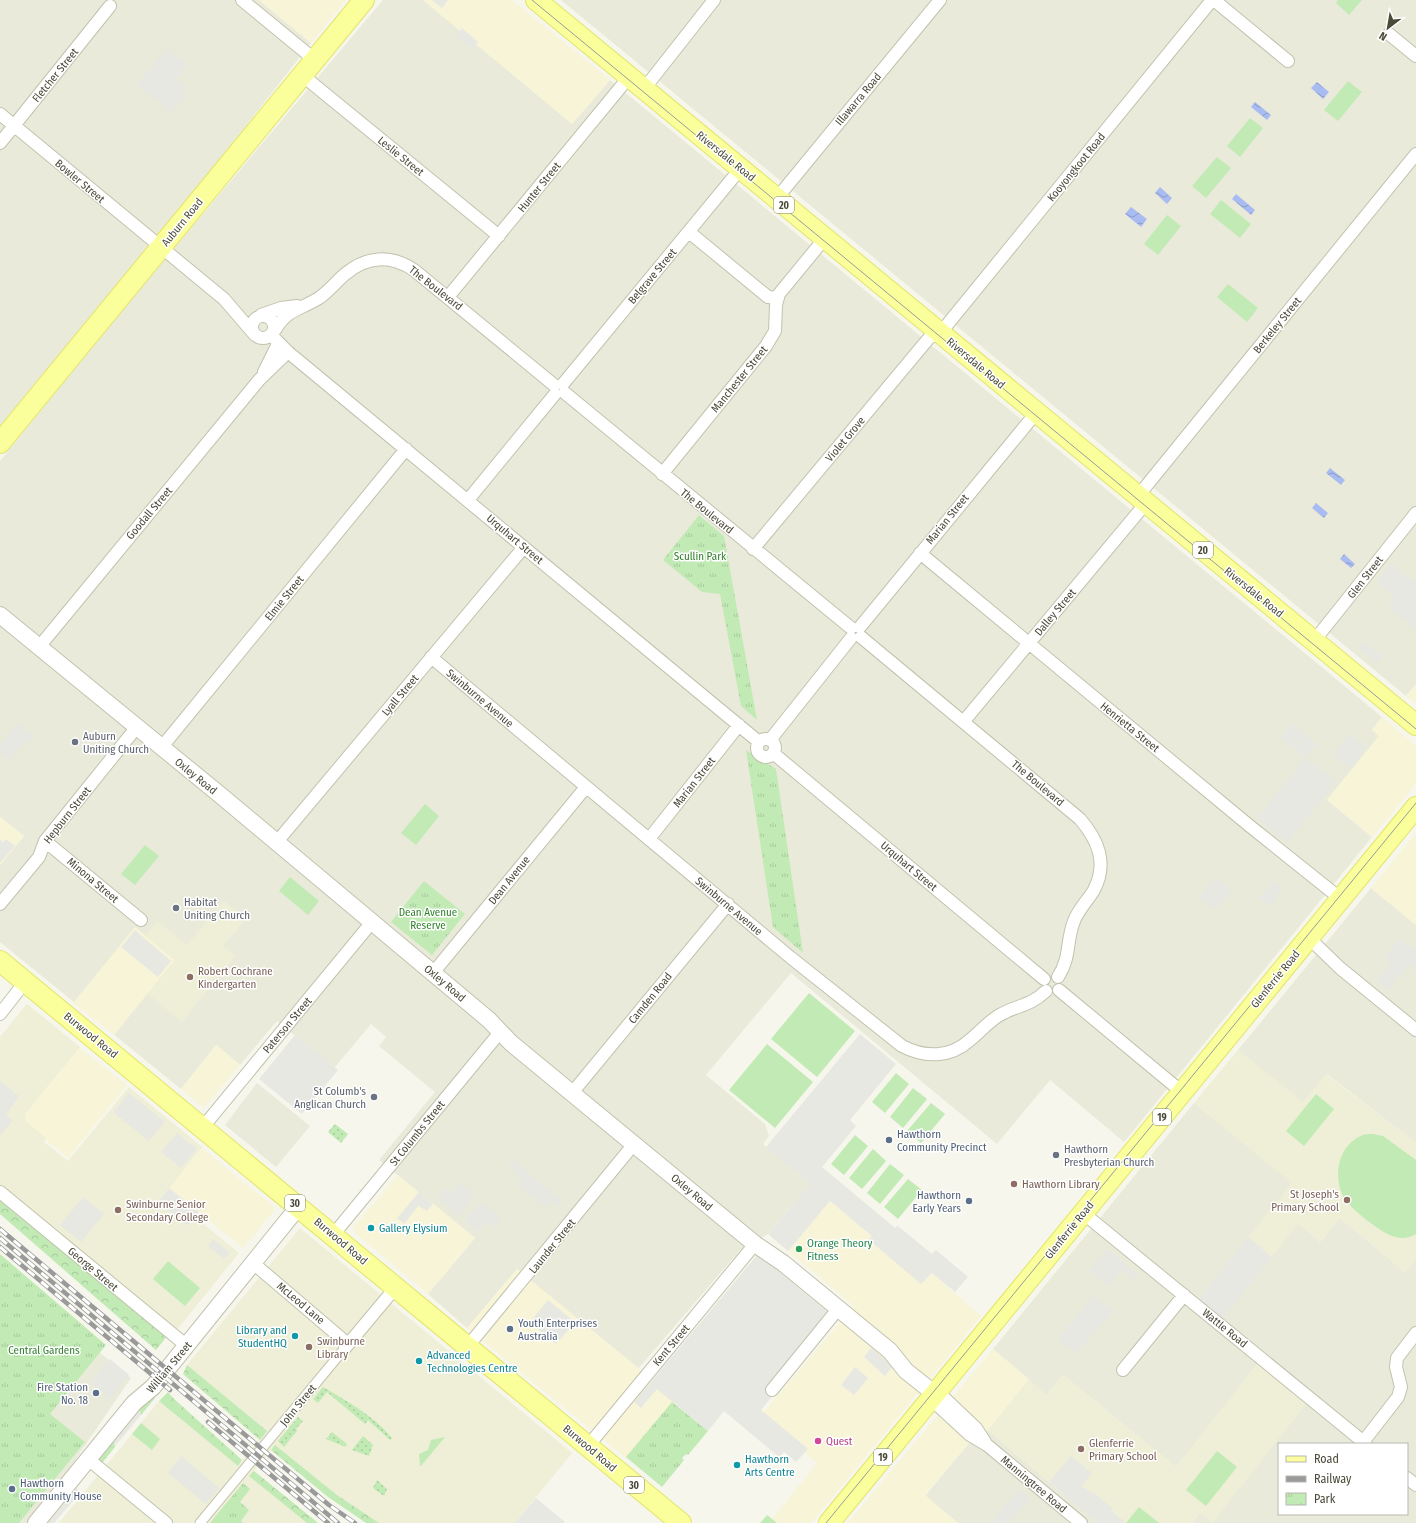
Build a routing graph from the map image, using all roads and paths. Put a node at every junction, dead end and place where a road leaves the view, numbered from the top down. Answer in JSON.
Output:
{"nodes":[{"id":1,"x":242,"y":0,"type":"edge"},
{"id":2,"x":364,"y":0,"type":"edge"},
{"id":3,"x":536,"y":0,"type":"edge"},
{"id":4,"x":714,"y":0,"type":"edge"},
{"id":5,"x":940,"y":0,"type":"edge"},
{"id":6,"x":1213,"y":0,"type":"edge"},
{"id":7,"x":110,"y":6,"type":"dead end"},
{"id":8,"x":1389,"y":34,"type":"dead end"},
{"id":9,"x":1416,"y":56,"type":"edge"},
{"id":10,"x":315,"y":60,"type":"junction"},
{"id":11,"x":1288,"y":61,"type":"dead end"},
{"id":12,"x":302,"y":75,"type":"junction"},
{"id":13,"x":637,"y":83,"type":"junction"},
{"id":14,"x":0,"y":114,"type":"edge"},
{"id":15,"x":14,"y":126,"type":"junction"},
{"id":16,"x":0,"y":143,"type":"edge"},
{"id":17,"x":1416,"y":154,"type":"edge"},
{"id":18,"x":741,"y":168,"type":"junction"},
{"id":19,"x":776,"y":198,"type":"junction"},
{"id":20,"x":689,"y":232,"type":"junction"},
{"id":21,"x":499,"y":236,"type":"junction"},
{"id":22,"x":825,"y":238,"type":"junction"},
{"id":23,"x":160,"y":248,"type":"junction"},
{"id":24,"x":448,"y":297,"type":"junction"},
{"id":25,"x":777,"y":298,"type":"junction"},
{"id":26,"x":224,"y":300,"type":"junction"},
{"id":27,"x":308,"y":304,"type":"junction"},
{"id":28,"x":259,"y":316,"type":"junction"},
{"id":29,"x":939,"y":332,"type":"junction"},
{"id":30,"x":255,"y":335,"type":"junction"},
{"id":31,"x":275,"y":336,"type":"junction"},
{"id":32,"x":288,"y":352,"type":"junction"},
{"id":33,"x":259,"y":380,"type":"junction"},
{"id":34,"x":559,"y":389,"type":"junction"},
{"id":35,"x":1036,"y":413,"type":"junction"},
{"id":36,"x":0,"y":443,"type":"edge"},
{"id":37,"x":406,"y":449,"type":"junction"},
{"id":38,"x":662,"y":474,"type":"junction"},
{"id":39,"x":1142,"y":499,"type":"junction"},
{"id":40,"x":468,"y":500,"type":"junction"},
{"id":41,"x":1416,"y":513,"type":"edge"},
{"id":42,"x":524,"y":547,"type":"junction"},
{"id":43,"x":754,"y":549,"type":"junction"},
{"id":44,"x":920,"y":553,"type":"junction"},
{"id":45,"x":0,"y":615,"type":"edge"},
{"id":46,"x":856,"y":632,"type":"junction"},
{"id":47,"x":1314,"y":641,"type":"junction"},
{"id":48,"x":1028,"y":644,"type":"junction"},
{"id":49,"x":39,"y":647,"type":"junction"},
{"id":50,"x":431,"y":657,"type":"junction"},
{"id":51,"x":964,"y":721,"type":"junction"},
{"id":52,"x":738,"y":725,"type":"junction"},
{"id":53,"x":1416,"y":725,"type":"edge"},
{"id":54,"x":136,"y":728,"type":"junction"},
{"id":55,"x":765,"y":741,"type":"junction"},
{"id":56,"x":161,"y":748,"type":"junction"},
{"id":57,"x":773,"y":753,"type":"junction"},
{"id":58,"x":586,"y":787,"type":"junction"},
{"id":59,"x":1416,"y":807,"type":"edge"},
{"id":60,"x":649,"y":838,"type":"junction"},
{"id":61,"x":45,"y":841,"type":"junction"},
{"id":62,"x":276,"y":843,"type":"junction"},
{"id":63,"x":1341,"y":899,"type":"junction"},
{"id":64,"x":0,"y":904,"type":"edge"},
{"id":65,"x":728,"y":904,"type":"junction"},
{"id":66,"x":141,"y":920,"type":"dead end"},
{"id":67,"x":372,"y":922,"type":"junction"},
{"id":68,"x":1306,"y":941,"type":"junction"},
{"id":69,"x":0,"y":961,"type":"edge"},
{"id":70,"x":433,"y":974,"type":"junction"},
{"id":71,"x":1058,"y":977,"type":"junction"},
{"id":72,"x":1044,"y":979,"type":"junction"},
{"id":73,"x":25,"y":982,"type":"junction"},
{"id":74,"x":1059,"y":990,"type":"junction"},
{"id":75,"x":1046,"y":991,"type":"junction"},
{"id":76,"x":0,"y":1014,"type":"edge"},
{"id":77,"x":1416,"y":1030,"type":"edge"},
{"id":78,"x":501,"y":1031,"type":"junction"},
{"id":79,"x":1182,"y":1092,"type":"junction"},
{"id":80,"x":572,"y":1093,"type":"junction"},
{"id":81,"x":203,"y":1127,"type":"junction"},
{"id":82,"x":634,"y":1144,"type":"junction"},
{"id":83,"x":0,"y":1192,"type":"edge"},
{"id":84,"x":299,"y":1206,"type":"junction"},
{"id":85,"x":1083,"y":1213,"type":"junction"},
{"id":86,"x":333,"y":1235,"type":"junction"},
{"id":87,"x":754,"y":1244,"type":"junction"},
{"id":88,"x":253,"y":1263,"type":"junction"},
{"id":89,"x":396,"y":1287,"type":"junction"},
{"id":90,"x":1184,"y":1295,"type":"junction"},
{"id":91,"x":838,"y":1309,"type":"junction"},
{"id":92,"x":1416,"y":1332,"type":"edge"},
{"id":93,"x":187,"y":1346,"type":"junction"},
{"id":94,"x":347,"y":1346,"type":"junction"},
{"id":95,"x":468,"y":1346,"type":"junction"},
{"id":96,"x":1123,"y":1370,"type":"dead end"},
{"id":97,"x":772,"y":1390,"type":"dead end"},
{"id":98,"x":936,"y":1392,"type":"junction"},
{"id":99,"x":1364,"y":1443,"type":"edge"},
{"id":100,"x":588,"y":1446,"type":"junction"},
{"id":101,"x":88,"y":1459,"type":"junction"},
{"id":102,"x":1408,"y":1479,"type":"edge"},
{"id":103,"x":1416,"y":1485,"type":"edge"},
{"id":104,"x":36,"y":1523,"type":"edge"},
{"id":105,"x":166,"y":1523,"type":"edge"},
{"id":106,"x":200,"y":1523,"type":"edge"},
{"id":107,"x":680,"y":1523,"type":"edge"},
{"id":108,"x":829,"y":1523,"type":"edge"},
{"id":109,"x":1081,"y":1523,"type":"edge"}],
"edges":[{"from":1,"to":10,"type":"street"},
{"from":2,"to":10,"type":"main road","name":"Auburn Road"},
{"from":3,"to":13,"type":"main road","name":"Riversdale Road","number":"20"},
{"from":4,"to":13,"type":"street","name":"Hunter Street"},
{"from":5,"to":19,"type":"street","name":"Illawarra Road"},
{"from":6,"to":11,"type":"street"},
{"from":6,"to":29,"type":"street","name":"Kooyongkoot Road"},
{"from":7,"to":15,"type":"street","name":"Fletcher Street"},
{"from":8,"to":9,"type":"street"},
{"from":10,"to":12,"type":"main road","name":"Auburn Road"},
{"from":12,"to":21,"type":"street","name":"Leslie Street"},
{"from":12,"to":23,"type":"main road","name":"Auburn Road"},
{"from":13,"to":18,"type":"main road","name":"Riversdale Road","number":"20"},
{"from":13,"to":21,"type":"street","name":"Hunter Street"},
{"from":14,"to":15,"type":"street","name":"Bowler Street"},
{"from":15,"to":16,"type":"street","name":"Fletcher Street"},
{"from":15,"to":23,"type":"street","name":"Bowler Street"},
{"from":17,"to":39,"type":"street","name":"Berkeley Street"},
{"from":18,"to":19,"type":"main road","name":"Riversdale Road","number":"20"},
{"from":18,"to":20,"type":"street","name":"Belgrave Street"},
{"from":19,"to":22,"type":"main road","name":"Riversdale Road","number":"20"},
{"from":20,"to":25,"type":"street"},
{"from":20,"to":34,"type":"street","name":"Belgrave Street"},
{"from":21,"to":24,"type":"street","name":"Hunter Street"},
{"from":22,"to":25,"type":"street"},
{"from":22,"to":29,"type":"main road","name":"Riversdale Road","number":"20"},
{"from":23,"to":26,"type":"street"},
{"from":23,"to":36,"type":"main road","name":"Auburn Road"},
{"from":24,"to":27,"type":"street","name":"The Boulevard"},
{"from":24,"to":34,"type":"street","name":"The Boulevard"},
{"from":25,"to":38,"type":"street","name":"Manchester Street"},
{"from":26,"to":28,"type":"street"},
{"from":26,"to":30,"type":"street"},
{"from":27,"to":28,"type":"street","name":"The Boulevard"},
{"from":27,"to":31,"type":"street","name":"The Boulevard"},
{"from":28,"to":30,"type":"street"},
{"from":28,"to":31,"type":"street"},
{"from":29,"to":35,"type":"main road","name":"Riversdale Road","number":"20"},
{"from":29,"to":43,"type":"street","name":"Violet Grove"},
{"from":30,"to":31,"type":"street"},
{"from":31,"to":32,"type":"street","name":"Urquhart Street"},
{"from":31,"to":33,"type":"street","name":"Goodall Street"},
{"from":32,"to":33,"type":"street","name":"Goodall Street"},
{"from":32,"to":37,"type":"street","name":"Urquhart Street"},
{"from":33,"to":49,"type":"street","name":"Goodall Street"},
{"from":34,"to":38,"type":"street","name":"The Boulevard"},
{"from":34,"to":40,"type":"street","name":"Belgrave Street"},
{"from":35,"to":39,"type":"main road","name":"Riversdale Road","number":"20"},
{"from":35,"to":44,"type":"street","name":"Marian Street"},
{"from":37,"to":40,"type":"street","name":"Urquhart Street"},
{"from":37,"to":56,"type":"street","name":"Elmie Street"},
{"from":38,"to":43,"type":"street","name":"The Boulevard"},
{"from":39,"to":47,"type":"main road","name":"Riversdale Road","number":"20"},
{"from":39,"to":48,"type":"street","name":"Dalley Street"},
{"from":40,"to":42,"type":"street","name":"Urquhart Street"},
{"from":41,"to":47,"type":"street","name":"Glen Street"},
{"from":42,"to":50,"type":"street","name":"Lyall Street"},
{"from":42,"to":52,"type":"street","name":"Urquhart Street"},
{"from":43,"to":46,"type":"street","name":"The Boulevard"},
{"from":44,"to":46,"type":"street","name":"Marian Street"},
{"from":44,"to":48,"type":"street","name":"Henrietta Street"},
{"from":45,"to":49,"type":"street","name":"Oxley Road"},
{"from":46,"to":51,"type":"street","name":"The Boulevard"},
{"from":46,"to":55,"type":"street","name":"Marian Street"},
{"from":47,"to":53,"type":"main road","name":"Riversdale Road","number":"20"},
{"from":48,"to":51,"type":"street","name":"Dalley Street"},
{"from":48,"to":63,"type":"street","name":"Henrietta Street"},
{"from":49,"to":54,"type":"street","name":"Oxley Road"},
{"from":50,"to":58,"type":"street","name":"Swinburne Avenue"},
{"from":50,"to":62,"type":"street","name":"Lyall Street"},
{"from":51,"to":71,"type":"street","name":"The Boulevard"},
{"from":52,"to":55,"type":"street","name":"Urquhart Street"},
{"from":52,"to":60,"type":"street","name":"Marian Street"},
{"from":54,"to":56,"type":"street","name":"Oxley Road"},
{"from":54,"to":61,"type":"street","name":"Hepburn Street"},
{"from":55,"to":57,"type":"street"},
{"from":55,"to":57,"type":"street"},
{"from":56,"to":62,"type":"street","name":"Oxley Road"},
{"from":57,"to":72,"type":"street","name":"Urquhart Street"},
{"from":58,"to":60,"type":"street","name":"Swinburne Avenue"},
{"from":58,"to":70,"type":"street","name":"Dean Avenue"},
{"from":59,"to":63,"type":"main road","name":"Glenferrie Road","number":"19"},
{"from":60,"to":65,"type":"street","name":"Swinburne Avenue"},
{"from":61,"to":64,"type":"street","name":"Hepburn Street"},
{"from":61,"to":66,"type":"street","name":"Minona Street"},
{"from":62,"to":67,"type":"street","name":"Oxley Road"},
{"from":63,"to":68,"type":"main road","name":"Glenferrie Road","number":"19"},
{"from":65,"to":75,"type":"street","name":"Swinburne Avenue"},
{"from":65,"to":80,"type":"street","name":"Camden Road"},
{"from":67,"to":70,"type":"street","name":"Oxley Road"},
{"from":67,"to":81,"type":"street","name":"Paterson Street"},
{"from":68,"to":77,"type":"street"},
{"from":68,"to":79,"type":"main road","name":"Glenferrie Road","number":"19"},
{"from":69,"to":73,"type":"main road","name":"Burwood Road","number":"30"},
{"from":70,"to":78,"type":"street","name":"Oxley Road"},
{"from":71,"to":72,"type":"street"},
{"from":71,"to":74,"type":"street"},
{"from":72,"to":75,"type":"street"},
{"from":73,"to":76,"type":"street"},
{"from":73,"to":81,"type":"main road","name":"Burwood Road","number":"30"},
{"from":74,"to":75,"type":"street"},
{"from":74,"to":79,"type":"street"},
{"from":78,"to":80,"type":"street","name":"Oxley Road"},
{"from":78,"to":86,"type":"street","name":"St Columbs Street"},
{"from":79,"to":85,"type":"main road","name":"Glenferrie Road","number":"19"},
{"from":80,"to":82,"type":"street","name":"Oxley Road"},
{"from":81,"to":84,"type":"main road","name":"Burwood Road","number":"30"},
{"from":82,"to":87,"type":"street","name":"Oxley Road"},
{"from":82,"to":95,"type":"street","name":"Launder Street"},
{"from":83,"to":93,"type":"street","name":"George Street"},
{"from":84,"to":86,"type":"main road","name":"Burwood Road","number":"30"},
{"from":84,"to":88,"type":"street","name":"William Street"},
{"from":85,"to":90,"type":"street","name":"Wattle Road"},
{"from":85,"to":98,"type":"main road","name":"Glenferrie Road","number":"19"},
{"from":86,"to":89,"type":"main road","name":"Burwood Road","number":"30"},
{"from":87,"to":91,"type":"street","name":"Oxley Road"},
{"from":87,"to":100,"type":"street","name":"Kent Street"},
{"from":88,"to":93,"type":"street","name":"William Street"},
{"from":88,"to":94,"type":"street","name":"McLeod Lane"},
{"from":89,"to":94,"type":"street","name":"John Street"},
{"from":89,"to":95,"type":"main road","name":"Burwood Road","number":"30"},
{"from":90,"to":96,"type":"street"},
{"from":90,"to":99,"type":"street","name":"Wattle Road"},
{"from":91,"to":97,"type":"street"},
{"from":91,"to":98,"type":"street","name":"Oxley Road"},
{"from":92,"to":99,"type":"street"},
{"from":93,"to":101,"type":"street","name":"William Street"},
{"from":94,"to":106,"type":"street","name":"John Street"},
{"from":95,"to":100,"type":"main road","name":"Burwood Road","number":"30"},
{"from":98,"to":108,"type":"main road","name":"Glenferrie Road","number":"19"},
{"from":98,"to":109,"type":"street","name":"Manningtree Road"},
{"from":100,"to":107,"type":"main road","name":"Burwood Road","number":"30"},
{"from":101,"to":104,"type":"street","name":"William Street"},
{"from":101,"to":105,"type":"street"},
{"from":102,"to":103,"type":"street"}]}
